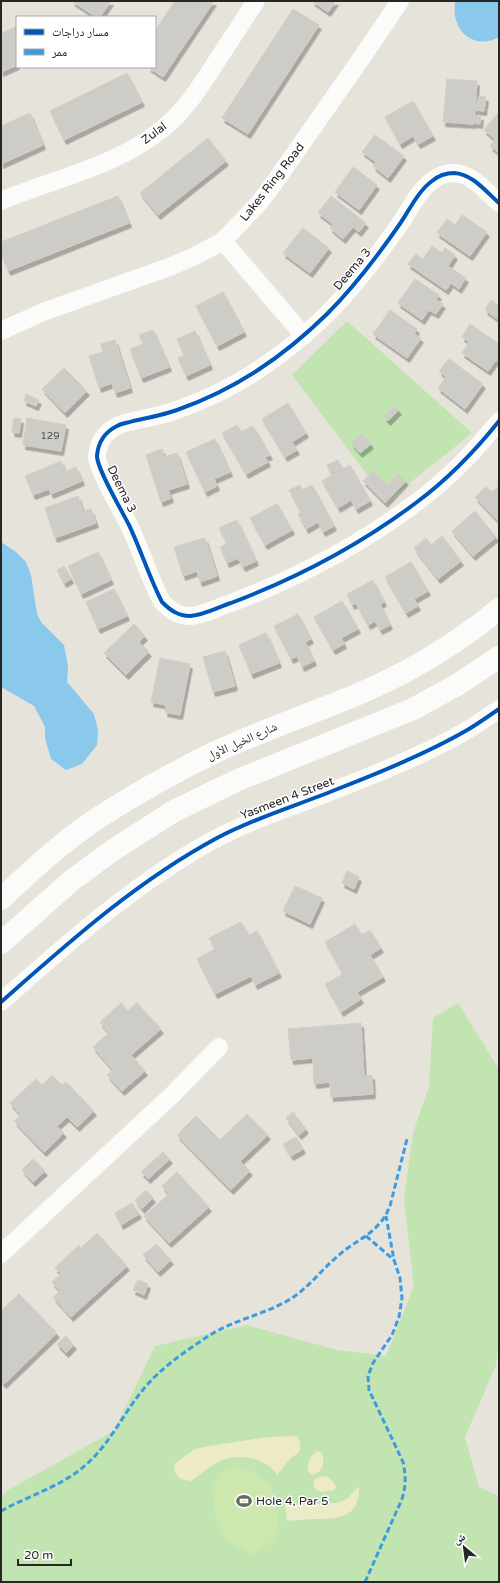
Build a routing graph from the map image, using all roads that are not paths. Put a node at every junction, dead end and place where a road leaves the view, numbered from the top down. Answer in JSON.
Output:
{"nodes":[{"id":1,"x":256,"y":1,"type":"edge"},
{"id":2,"x":400,"y":1,"type":"edge"},
{"id":3,"x":1,"y":201,"type":"edge"},
{"id":4,"x":499,"y":203,"type":"edge"},
{"id":5,"x":223,"y":241,"type":"junction"},
{"id":6,"x":1,"y":331,"type":"edge"},
{"id":7,"x":304,"y":336,"type":"junction"},
{"id":8,"x":499,"y":421,"type":"edge"},
{"id":9,"x":499,"y":609,"type":"edge"},
{"id":10,"x":499,"y":657,"type":"edge"},
{"id":11,"x":499,"y":709,"type":"edge"},
{"id":12,"x":1,"y":899,"type":"edge"},
{"id":13,"x":1,"y":944,"type":"edge"},
{"id":14,"x":1,"y":1002,"type":"edge"},
{"id":15,"x":219,"y":1047,"type":"dead end"},
{"id":16,"x":1,"y":1254,"type":"edge"}],
"edges":[{"from":1,"to":3,"type":"street","name":"Zulal"},
{"from":2,"to":5,"type":"street","name":"Lakes Ring Road"},
{"from":4,"to":7,"type":"street","name":"Deema 3"},
{"from":5,"to":6,"type":"street","name":"Lakes Ring Road"},
{"from":5,"to":7,"type":"street"},
{"from":7,"to":8,"type":"street","name":"Deema 3"},
{"from":9,"to":12,"type":"main road","name":"شارع الخيل الأول"},
{"from":10,"to":13,"type":"main road"},
{"from":11,"to":14,"type":"street","name":"Yasmeen 4 Street"},
{"from":15,"to":16,"type":"street"}]}
